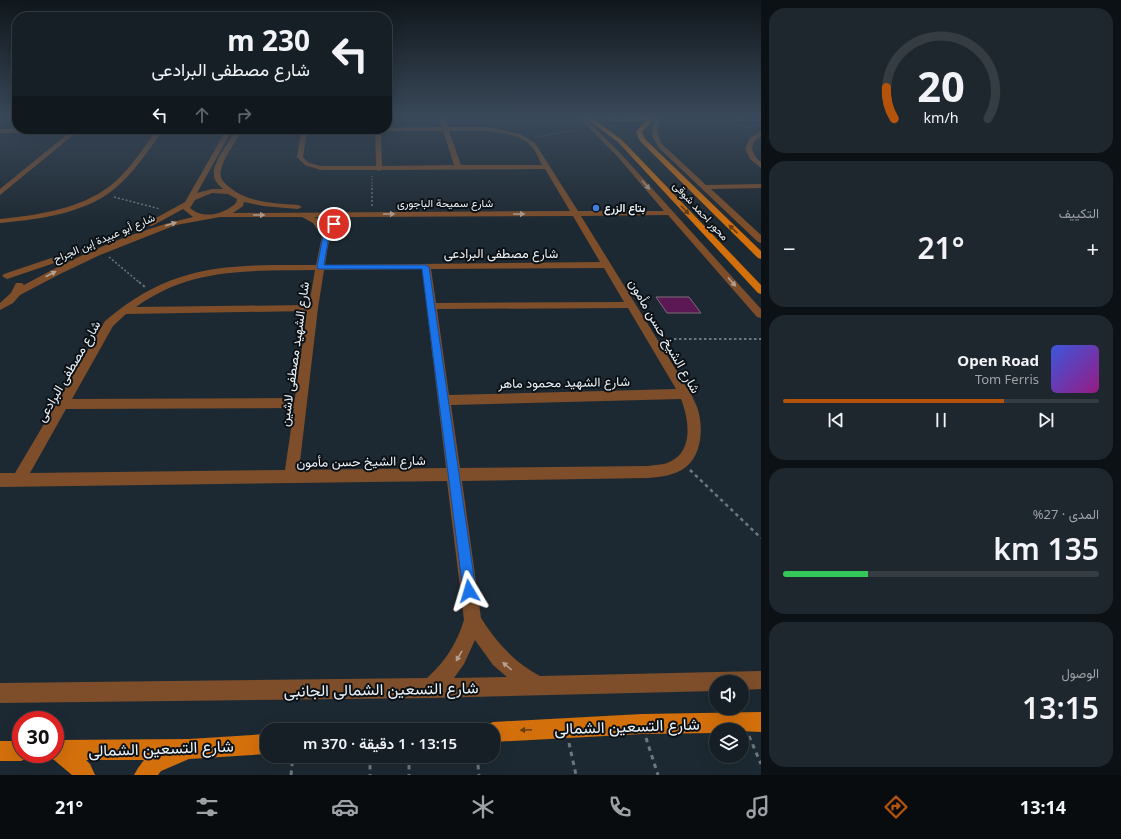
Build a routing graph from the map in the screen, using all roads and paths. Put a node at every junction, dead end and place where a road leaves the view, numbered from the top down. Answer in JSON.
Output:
{"nodes":[{"id":1,"x":49,"y":152,"type":"edge"},
{"id":2,"x":143,"y":152,"type":"edge"},
{"id":3,"x":220,"y":152,"type":"edge"},
{"id":4,"x":225,"y":152,"type":"edge"},
{"id":5,"x":300,"y":152,"type":"edge"},
{"id":6,"x":376,"y":152,"type":"edge"},
{"id":7,"x":453,"y":152,"type":"edge"},
{"id":8,"x":538,"y":152,"type":"edge"},
{"id":9,"x":617,"y":152,"type":"edge"},
{"id":10,"x":630,"y":152,"type":"edge"},
{"id":11,"x":654,"y":152,"type":"edge"},
{"id":12,"x":668,"y":152,"type":"edge"},
{"id":13,"x":749,"y":152,"type":"edge"},
{"id":14,"x":761,"y":166,"type":"edge"},
{"id":15,"x":548,"y":167,"type":"junction"},
{"id":16,"x":458,"y":168,"type":"junction"},
{"id":17,"x":375,"y":169,"type":"junction"},
{"id":18,"x":761,"y":186,"type":"edge"},
{"id":19,"x":704,"y":187,"type":"junction"},
{"id":20,"x":231,"y":192,"type":"junction"},
{"id":21,"x":0,"y":193,"type":"edge"},
{"id":22,"x":103,"y":194,"type":"junction"},
{"id":23,"x":241,"y":199,"type":"junction"},
{"id":24,"x":187,"y":203,"type":"junction"},
{"id":25,"x":663,"y":205,"type":"junction"},
{"id":26,"x":372,"y":207,"type":"junction"},
{"id":27,"x":574,"y":210,"type":"junction"},
{"id":28,"x":172,"y":212,"type":"junction"},
{"id":29,"x":670,"y":213,"type":"junction"},
{"id":30,"x":344,"y":214,"type":"junction"},
{"id":31,"x":220,"y":215,"type":"junction"},
{"id":32,"x":304,"y":215,"type":"junction"},
{"id":33,"x":204,"y":217,"type":"junction"},
{"id":34,"x":0,"y":221,"type":"edge"},
{"id":35,"x":326,"y":236,"type":"junction"},
{"id":36,"x":761,"y":240,"type":"edge"},
{"id":37,"x":101,"y":251,"type":"junction"},
{"id":38,"x":761,"y":256,"type":"edge"},
{"id":39,"x":607,"y":265,"type":"junction"},
{"id":40,"x":320,"y":267,"type":"junction"},
{"id":41,"x":426,"y":267,"type":"junction"},
{"id":42,"x":4,"y":276,"type":"edge"},
{"id":43,"x":761,"y":291,"type":"edge"},
{"id":44,"x":152,"y":292,"type":"junction"},
{"id":45,"x":14,"y":296,"type":"junction"},
{"id":46,"x":631,"y":305,"type":"junction"},
{"id":47,"x":0,"y":306,"type":"edge"},
{"id":48,"x":432,"y":306,"type":"junction"},
{"id":49,"x":313,"y":308,"type":"junction"},
{"id":50,"x":123,"y":311,"type":"junction"},
{"id":51,"x":0,"y":312,"type":"edge"},
{"id":52,"x":761,"y":315,"type":"edge"},
{"id":53,"x":652,"y":339,"type":"junction"},
{"id":54,"x":761,"y":339,"type":"edge"},
{"id":55,"x":685,"y":394,"type":"junction"},
{"id":56,"x":444,"y":400,"type":"junction"},
{"id":57,"x":301,"y":403,"type":"junction"},
{"id":58,"x":64,"y":404,"type":"junction"},
{"id":59,"x":682,"y":462,"type":"junction"},
{"id":60,"x":454,"y":474,"type":"junction"},
{"id":61,"x":291,"y":476,"type":"junction"},
{"id":62,"x":0,"y":480,"type":"edge"},
{"id":63,"x":19,"y":480,"type":"junction"},
{"id":64,"x":761,"y":538,"type":"edge"},
{"id":65,"x":473,"y":620,"type":"junction"},
{"id":66,"x":761,"y":680,"type":"edge"},
{"id":67,"x":540,"y":686,"type":"junction"},
{"id":68,"x":431,"y":688,"type":"junction"},
{"id":69,"x":0,"y":693,"type":"edge"},
{"id":70,"x":752,"y":722,"type":"edge"},
{"id":71,"x":642,"y":724,"type":"junction"},
{"id":72,"x":565,"y":728,"type":"junction"},
{"id":73,"x":500,"y":732,"type":"edge"},
{"id":74,"x":260,"y":744,"type":"edge"},
{"id":75,"x":189,"y":749,"type":"junction"},
{"id":76,"x":64,"y":750,"type":"edge"},
{"id":77,"x":0,"y":751,"type":"edge"},
{"id":78,"x":12,"y":751,"type":"edge"},
{"id":79,"x":64,"y":756,"type":"edge"},
{"id":80,"x":292,"y":763,"type":"edge"},
{"id":81,"x":370,"y":763,"type":"edge"},
{"id":82,"x":409,"y":763,"type":"edge"},
{"id":83,"x":477,"y":763,"type":"edge"},
{"id":84,"x":761,"y":764,"type":"edge"},
{"id":85,"x":84,"y":775,"type":"edge"},
{"id":86,"x":145,"y":775,"type":"edge"},
{"id":87,"x":291,"y":775,"type":"edge"},
{"id":88,"x":370,"y":775,"type":"edge"},
{"id":89,"x":409,"y":775,"type":"edge"},
{"id":90,"x":479,"y":775,"type":"edge"},
{"id":91,"x":576,"y":775,"type":"edge"},
{"id":92,"x":658,"y":775,"type":"edge"}],
"edges":[{"from":1,"to":21,"type":"street"},
{"from":2,"to":22,"type":"street"},
{"from":3,"to":24,"type":"street"},
{"from":4,"to":20,"type":"street"},
{"from":5,"to":17,"type":"street"},
{"from":6,"to":17,"type":"street"},
{"from":7,"to":16,"type":"street"},
{"from":8,"to":15,"type":"street","name":"شارع الشيخ حسن مأمون"},
{"from":9,"to":25,"type":"street","one_way":true},
{"from":10,"to":43,"type":"main road","name":"محور احمد شوقى","one_way":true},
{"from":38,"to":11,"type":"main road","name":"محور احمد شوقى","one_way":true},
{"from":12,"to":19,"type":"street"},
{"from":13,"to":14,"type":"street"},
{"from":15,"to":16,"type":"street"},
{"from":15,"to":27,"type":"street","name":"شارع الشيخ حسن مأمون"},
{"from":16,"to":17,"type":"street"},
{"from":17,"to":26,"type":"path"},
{"from":18,"to":19,"type":"street"},
{"from":19,"to":36,"type":"street"},
{"from":20,"to":23,"type":"street"},
{"from":20,"to":24,"type":"street","name":"شارع أبو عبيدة إبن الجراح"},
{"from":22,"to":28,"type":"path"},
{"from":22,"to":34,"type":"street"},
{"from":23,"to":26,"type":"street","name":"شارع سميحة الباجورى"},
{"from":23,"to":31,"type":"street"},
{"from":24,"to":28,"type":"street","name":"شارع أبو عبيدة إبن الجراح"},
{"from":24,"to":33,"type":"street"},
{"from":25,"to":27,"type":"street","name":"شارع سميحة الباجورى"},
{"from":25,"to":29,"type":"street"},
{"from":26,"to":27,"type":"street","name":"شارع سميحة الباجورى"},
{"from":27,"to":29,"type":"street","name":"شارع سميحة الباجورى"},
{"from":30,"to":27,"type":"street","name":"شارع سميحة الباجورى","one_way":true},
{"from":27,"to":39,"type":"street","name":"شارع الشيخ حسن مأمون"},
{"from":28,"to":42,"type":"street","name":"شارع أبو عبيدة إبن الجراح"},
{"from":29,"to":52,"type":"street","one_way":true},
{"from":30,"to":32,"type":"street","name":"شارع سميحة الباجورى"},
{"from":30,"to":35,"type":"street","name":"شارع الشهيد مصطفى لاشين"},
{"from":31,"to":32,"type":"street","name":"شارع سميحة الباجورى","one_way":true},
{"from":31,"to":33,"type":"street","name":"شارع أبو عبيدة إبن الجراح"},
{"from":32,"to":35,"type":"street"},
{"from":37,"to":33,"type":"street","name":"شارع أبو عبيدة إبن الجراح","one_way":true},
{"from":35,"to":40,"type":"street","name":"شارع الشهيد مصطفى لاشين"},
{"from":37,"to":44,"type":"path"},
{"from":45,"to":37,"type":"street","name":"شارع أبو عبيدة إبن الجراح","one_way":true},
{"from":39,"to":41,"type":"street","name":"شارع مصطفى البرادعى"},
{"from":39,"to":46,"type":"street","name":"شارع الشيخ حسن مأمون"},
{"from":40,"to":41,"type":"street","name":"شارع مصطفى البرادعى"},
{"from":40,"to":44,"type":"street","name":"شارع مصطفى البرادعى"},
{"from":40,"to":49,"type":"street","name":"شارع الشهيد مصطفى لاشين"},
{"from":41,"to":48,"type":"street"},
{"from":42,"to":45,"type":"street"},
{"from":44,"to":50,"type":"street","name":"شارع مصطفى البرادعى"},
{"from":45,"to":47,"type":"street"},
{"from":45,"to":51,"type":"street","name":"شارع أبو عبيدة إبن الجراح"},
{"from":46,"to":48,"type":"street"},
{"from":46,"to":53,"type":"street","name":"شارع الشيخ حسن مأمون"},
{"from":48,"to":56,"type":"street"},
{"from":49,"to":50,"type":"street"},
{"from":49,"to":57,"type":"street","name":"شارع الشهيد مصطفى لاشين"},
{"from":50,"to":58,"type":"street","name":"شارع مصطفى البرادعى"},
{"from":53,"to":54,"type":"path"},
{"from":53,"to":55,"type":"street","name":"شارع الشيخ حسن مأمون"},
{"from":55,"to":56,"type":"street","name":"شارع الشهيد محمود ماهر"},
{"from":55,"to":59,"type":"street","name":"شارع الشيخ حسن مأمون"},
{"from":56,"to":60,"type":"street"},
{"from":57,"to":58,"type":"street"},
{"from":57,"to":61,"type":"street","name":"شارع الشهيد مصطفى لاشين"},
{"from":58,"to":63,"type":"street","name":"شارع مصطفى البرادعى"},
{"from":59,"to":60,"type":"street","name":"شارع الشيخ حسن مأمون"},
{"from":59,"to":64,"type":"path"},
{"from":60,"to":61,"type":"street","name":"شارع الشيخ حسن مأمون"},
{"from":60,"to":65,"type":"street"},
{"from":61,"to":63,"type":"street","name":"شارع الشيخ حسن مأمون"},
{"from":62,"to":63,"type":"street","name":"شارع الشيخ حسن مأمون"},
{"from":67,"to":65,"type":"street","one_way":true},
{"from":65,"to":68,"type":"street","one_way":true},
{"from":66,"to":67,"type":"street","name":"شارع التسعين الشمالى الجانبى"},
{"from":67,"to":68,"type":"street","name":"شارع التسعين الشمالى الجانبى"},
{"from":68,"to":69,"type":"street","name":"شارع التسعين الشمالى الجانبى"},
{"from":70,"to":71,"type":"main road","name":"شارع التسعين الشمالى"},
{"from":70,"to":84,"type":"path"},
{"from":71,"to":72,"type":"main road","name":"شارع التسعين الشمالى"},
{"from":71,"to":92,"type":"path"},
{"from":72,"to":73,"type":"main road","name":"شارع التسعين الشمالى","one_way":true},
{"from":72,"to":91,"type":"path"},
{"from":74,"to":75,"type":"main road","name":"شارع التسعين الشمالى"},
{"from":75,"to":76,"type":"main road","name":"شارع التسعين الشمالى"},
{"from":75,"to":86,"type":"main road"},
{"from":77,"to":78,"type":"main road"},
{"from":79,"to":85,"type":"main road"},
{"from":80,"to":87,"type":"path"},
{"from":81,"to":88,"type":"path"},
{"from":82,"to":89,"type":"path"},
{"from":83,"to":90,"type":"path"}]}
